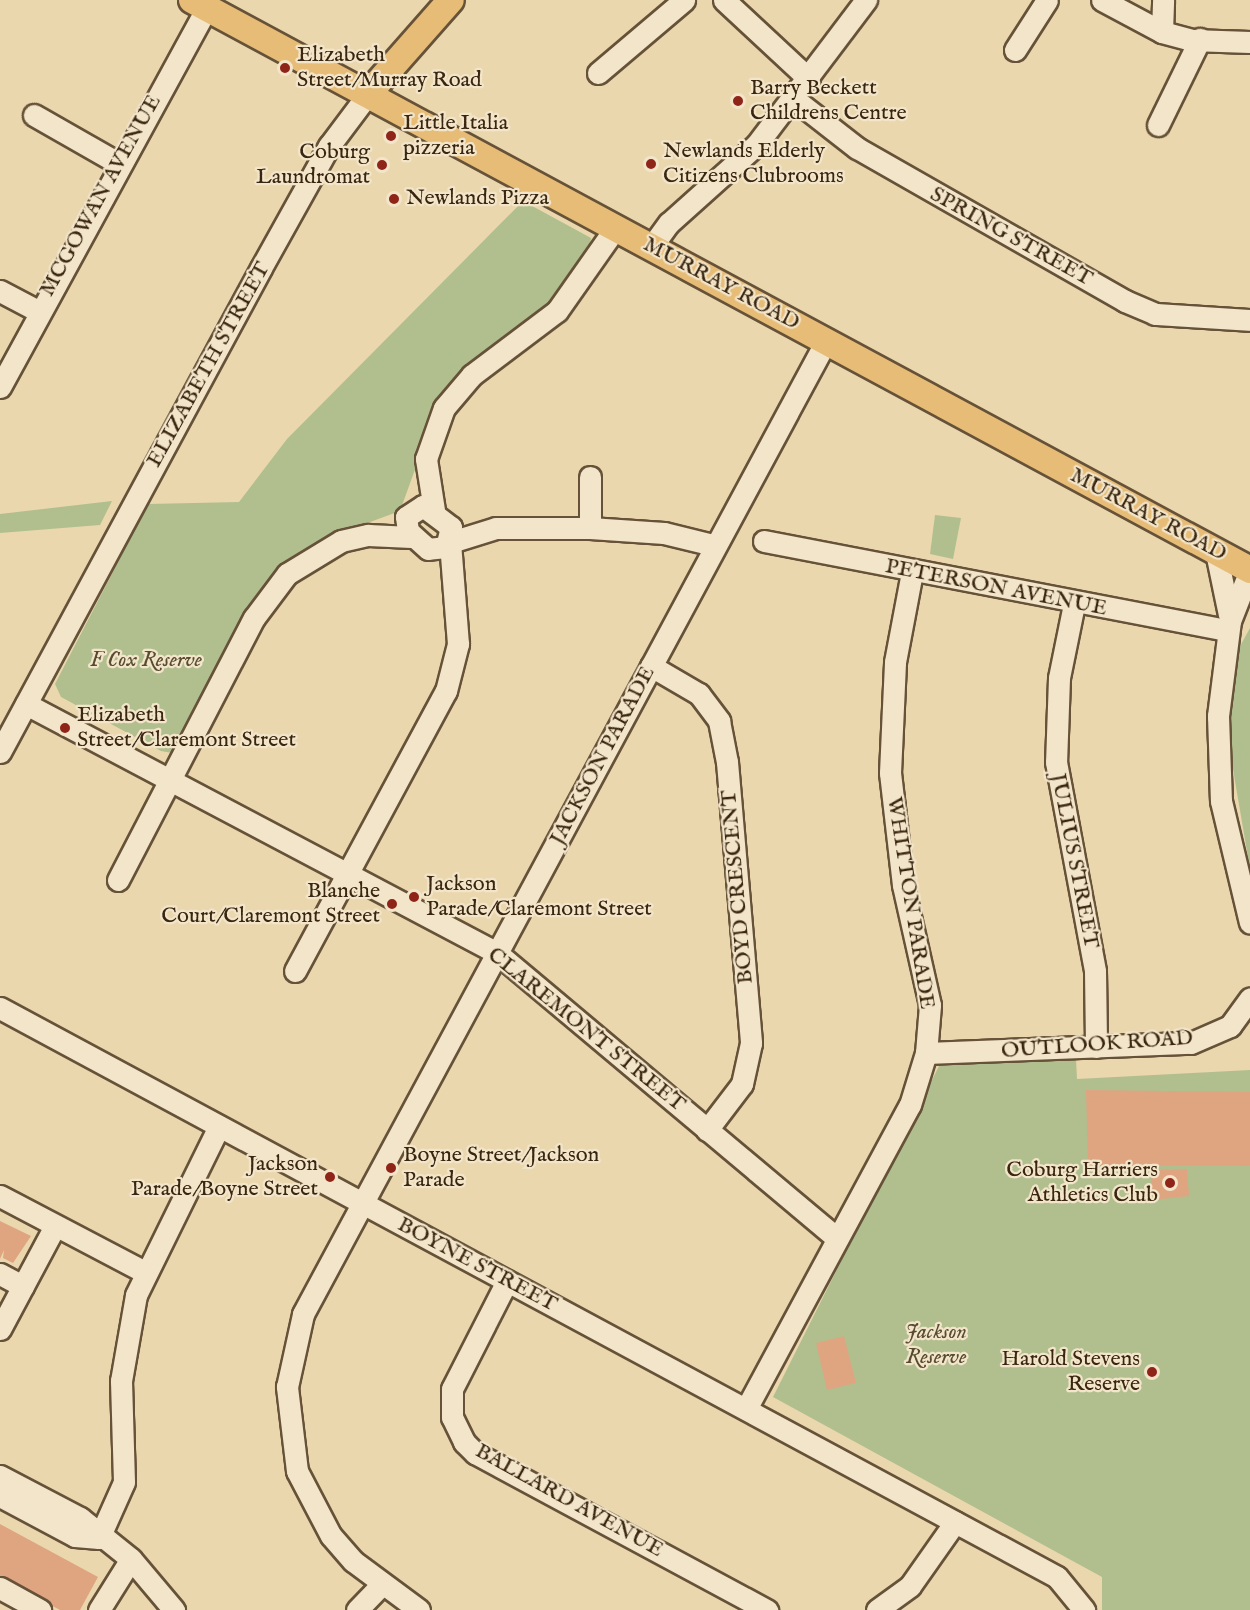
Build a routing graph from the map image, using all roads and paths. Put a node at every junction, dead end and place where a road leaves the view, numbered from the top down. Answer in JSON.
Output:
{"nodes":[{"id":1,"x":451,"y":0,"type":"edge"},
{"id":2,"x":684,"y":0,"type":"edge"},
{"id":3,"x":724,"y":0,"type":"edge"},
{"id":4,"x":866,"y":0,"type":"edge"},
{"id":5,"x":1047,"y":0,"type":"edge"},
{"id":6,"x":1102,"y":0,"type":"edge"},
{"id":7,"x":1163,"y":0,"type":"edge"},
{"id":8,"x":200,"y":4,"type":"edge"},
{"id":9,"x":1162,"y":32,"type":"junction"},
{"id":10,"x":1200,"y":39,"type":"junction"},
{"id":11,"x":1250,"y":42,"type":"edge"},
{"id":12,"x":1015,"y":50,"type":"dead end"},
{"id":13,"x":598,"y":73,"type":"dead end"},
{"id":14,"x":809,"y":79,"type":"junction"},
{"id":15,"x":368,"y":94,"type":"junction"},
{"id":16,"x":794,"y":99,"type":"junction"},
{"id":17,"x":34,"y":115,"type":"dead end"},
{"id":18,"x":1158,"y":125,"type":"dead end"},
{"id":19,"x":118,"y":163,"type":"junction"},
{"id":20,"x":616,"y":227,"type":"junction"},
{"id":21,"x":652,"y":246,"type":"junction"},
{"id":22,"x":0,"y":291,"type":"edge"},
{"id":23,"x":38,"y":311,"type":"junction"},
{"id":24,"x":1250,"y":320,"type":"edge"},
{"id":25,"x":826,"y":341,"type":"junction"},
{"id":26,"x":0,"y":387,"type":"edge"},
{"id":27,"x":426,"y":459,"type":"junction"},
{"id":28,"x":590,"y":477,"type":"dead end"},
{"id":29,"x":414,"y":528,"type":"junction"},
{"id":30,"x":590,"y":528,"type":"junction"},
{"id":31,"x":446,"y":529,"type":"junction"},
{"id":32,"x":764,"y":541,"type":"dead end"},
{"id":33,"x":714,"y":545,"type":"junction"},
{"id":34,"x":1216,"y":552,"type":"junction"},
{"id":35,"x":1250,"y":570,"type":"edge"},
{"id":36,"x":912,"y":572,"type":"junction"},
{"id":37,"x":451,"y":591,"type":"junction"},
{"id":38,"x":1074,"y":604,"type":"junction"},
{"id":39,"x":1229,"y":626,"type":"junction"},
{"id":40,"x":651,"y":666,"type":"junction"},
{"id":41,"x":26,"y":704,"type":"junction"},
{"id":42,"x":0,"y":752,"type":"edge"},
{"id":43,"x":170,"y":780,"type":"junction"},
{"id":44,"x":347,"y":873,"type":"junction"},
{"id":45,"x":118,"y":880,"type":"dead end"},
{"id":46,"x":1250,"y":923,"type":"edge"},
{"id":47,"x":496,"y":952,"type":"junction"},
{"id":48,"x":295,"y":971,"type":"dead end"},
{"id":49,"x":1250,"y":998,"type":"edge"},
{"id":50,"x":0,"y":1008,"type":"edge"},
{"id":51,"x":1096,"y":1047,"type":"junction"},
{"id":52,"x":926,"y":1053,"type":"junction"},
{"id":53,"x":219,"y":1126,"type":"junction"},
{"id":54,"x":707,"y":1130,"type":"junction"},
{"id":55,"x":0,"y":1196,"type":"edge"},
{"id":56,"x":363,"y":1203,"type":"junction"},
{"id":57,"x":55,"y":1226,"type":"junction"},
{"id":58,"x":837,"y":1238,"type":"junction"},
{"id":59,"x":143,"y":1271,"type":"junction"},
{"id":60,"x":0,"y":1274,"type":"edge"},
{"id":61,"x":507,"y":1281,"type":"junction"},
{"id":62,"x":23,"y":1286,"type":"junction"},
{"id":63,"x":0,"y":1329,"type":"edge"},
{"id":64,"x":746,"y":1409,"type":"junction"},
{"id":65,"x":0,"y":1476,"type":"edge"},
{"id":66,"x":0,"y":1496,"type":"edge"},
{"id":67,"x":955,"y":1522,"type":"junction"},
{"id":68,"x":99,"y":1538,"type":"junction"},
{"id":69,"x":131,"y":1558,"type":"junction"},
{"id":70,"x":380,"y":1586,"type":"junction"},
{"id":71,"x":0,"y":1588,"type":"edge"},
{"id":72,"x":40,"y":1610,"type":"edge"},
{"id":73,"x":99,"y":1610,"type":"edge"},
{"id":74,"x":174,"y":1610,"type":"edge"},
{"id":75,"x":357,"y":1610,"type":"edge"},
{"id":76,"x":419,"y":1610,"type":"edge"},
{"id":77,"x":767,"y":1610,"type":"edge"},
{"id":78,"x":877,"y":1610,"type":"edge"},
{"id":79,"x":1084,"y":1610,"type":"edge"}],
"edges":[{"from":1,"to":15,"type":"main road","name":"ELIZABETH STREET"},
{"from":2,"to":13,"type":"street"},
{"from":3,"to":14,"type":"street"},
{"from":4,"to":14,"type":"street"},
{"from":5,"to":12,"type":"street"},
{"from":6,"to":9,"type":"street"},
{"from":7,"to":9,"type":"street"},
{"from":8,"to":15,"type":"main road","name":"MURRAY ROAD"},
{"from":8,"to":19,"type":"street","name":"MCGOWAN AVENUE"},
{"from":9,"to":10,"type":"street"},
{"from":10,"to":11,"type":"street"},
{"from":10,"to":18,"type":"street"},
{"from":14,"to":16,"type":"street"},
{"from":15,"to":20,"type":"main road","name":"MURRAY ROAD"},
{"from":15,"to":41,"type":"street","name":"ELIZABETH STREET"},
{"from":16,"to":21,"type":"street"},
{"from":16,"to":24,"type":"street","name":"SPRING STREET"},
{"from":17,"to":19,"type":"street"},
{"from":19,"to":23,"type":"street","name":"MCGOWAN AVENUE"},
{"from":20,"to":21,"type":"main road","name":"MURRAY ROAD"},
{"from":20,"to":27,"type":"street"},
{"from":21,"to":25,"type":"main road","name":"MURRAY ROAD"},
{"from":22,"to":23,"type":"street"},
{"from":23,"to":26,"type":"street","name":"MCGOWAN AVENUE"},
{"from":25,"to":33,"type":"street","name":"JACKSON PARADE"},
{"from":25,"to":34,"type":"main road","name":"MURRAY ROAD"},
{"from":27,"to":29,"type":"street"},
{"from":27,"to":31,"type":"street"},
{"from":28,"to":30,"type":"street"},
{"from":29,"to":31,"type":"street"},
{"from":29,"to":31,"type":"street"},
{"from":29,"to":37,"type":"street"},
{"from":29,"to":43,"type":"street"},
{"from":30,"to":31,"type":"street"},
{"from":30,"to":33,"type":"street"},
{"from":31,"to":37,"type":"street"},
{"from":32,"to":36,"type":"street","name":"PETERSON AVENUE"},
{"from":33,"to":40,"type":"street","name":"JACKSON PARADE"},
{"from":34,"to":35,"type":"main road","name":"MURRAY ROAD"},
{"from":34,"to":39,"type":"street"},
{"from":35,"to":39,"type":"street"},
{"from":36,"to":38,"type":"street","name":"PETERSON AVENUE"},
{"from":36,"to":52,"type":"street","name":"WHITTON PARADE"},
{"from":37,"to":44,"type":"street"},
{"from":38,"to":39,"type":"street","name":"PETERSON AVENUE"},
{"from":38,"to":51,"type":"street","name":"JULIUS STREET"},
{"from":39,"to":46,"type":"street"},
{"from":40,"to":47,"type":"street","name":"JACKSON PARADE"},
{"from":40,"to":54,"type":"street","name":"BOYD CRESCENT"},
{"from":41,"to":42,"type":"street","name":"ELIZABETH STREET"},
{"from":41,"to":43,"type":"street","name":"CLAREMONT STREET"},
{"from":43,"to":44,"type":"street","name":"CLAREMONT STREET"},
{"from":43,"to":45,"type":"street"},
{"from":44,"to":47,"type":"street","name":"CLAREMONT STREET"},
{"from":44,"to":48,"type":"street"},
{"from":47,"to":54,"type":"street","name":"CLAREMONT STREET"},
{"from":47,"to":56,"type":"street","name":"JACKSON PARADE"},
{"from":49,"to":51,"type":"street","name":"OUTLOOK ROAD"},
{"from":50,"to":53,"type":"street","name":"BOYNE STREET"},
{"from":51,"to":52,"type":"street","name":"OUTLOOK ROAD"},
{"from":52,"to":58,"type":"street","name":"WHITTON PARADE"},
{"from":53,"to":56,"type":"street","name":"BOYNE STREET"},
{"from":53,"to":59,"type":"street"},
{"from":54,"to":58,"type":"street","name":"CLAREMONT STREET"},
{"from":55,"to":57,"type":"street"},
{"from":56,"to":61,"type":"street","name":"BOYNE STREET"},
{"from":56,"to":70,"type":"street","name":"JACKSON PARADE"},
{"from":57,"to":59,"type":"street"},
{"from":57,"to":62,"type":"street"},
{"from":58,"to":64,"type":"street","name":"WHITTON PARADE"},
{"from":59,"to":68,"type":"street"},
{"from":60,"to":62,"type":"street"},
{"from":61,"to":64,"type":"street","name":"BOYNE STREET"},
{"from":61,"to":77,"type":"street","name":"BALLARD AVENUE"},
{"from":62,"to":63,"type":"street"},
{"from":64,"to":67,"type":"street","name":"BOYNE STREET"},
{"from":65,"to":68,"type":"street"},
{"from":66,"to":68,"type":"street"},
{"from":67,"to":78,"type":"street"},
{"from":67,"to":79,"type":"street","name":"BOYNE STREET"},
{"from":68,"to":69,"type":"street"},
{"from":69,"to":73,"type":"street"},
{"from":69,"to":74,"type":"street"},
{"from":70,"to":75,"type":"street"},
{"from":70,"to":76,"type":"street","name":"JACKSON PARADE"},
{"from":71,"to":72,"type":"street"}]}
